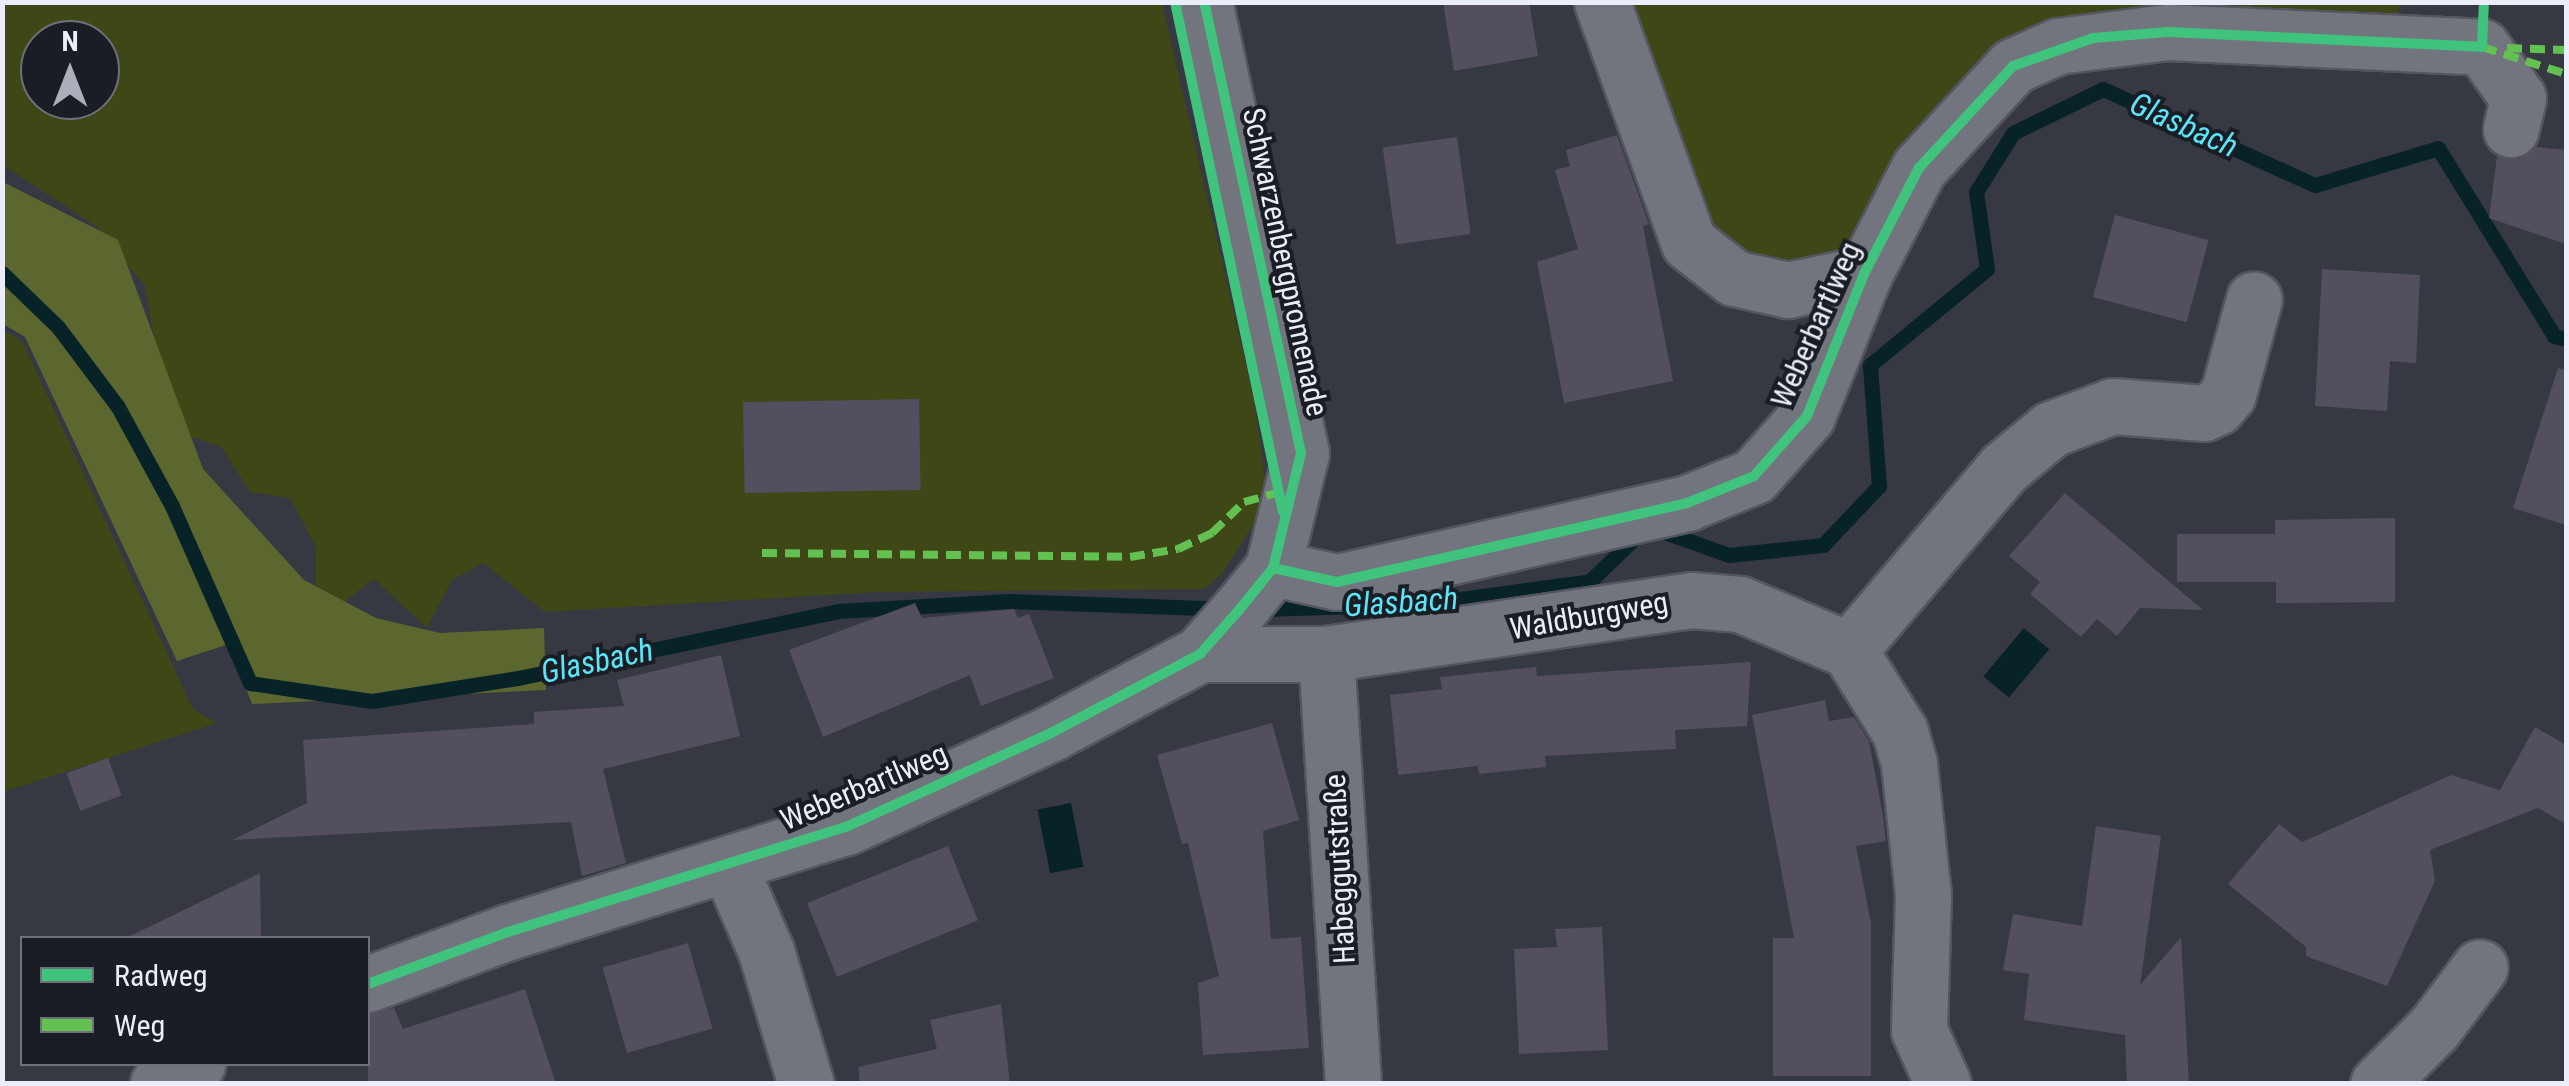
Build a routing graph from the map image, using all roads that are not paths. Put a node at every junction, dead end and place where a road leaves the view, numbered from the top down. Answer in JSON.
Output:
{"nodes":[{"id":1,"x":1204,"y":2,"type":"edge"},
{"id":2,"x":1602,"y":2,"type":"edge"},
{"id":3,"x":2483,"y":25,"type":"edge"},
{"id":4,"x":2511,"y":129,"type":"dead end"},
{"id":5,"x":1864,"y":274,"type":"junction"},
{"id":6,"x":2254,"y":299,"type":"dead end"},
{"id":7,"x":1280,"y":550,"type":"junction"},
{"id":8,"x":1850,"y":650,"type":"junction"},
{"id":9,"x":1200,"y":654,"type":"junction"},
{"id":10,"x":1326,"y":654,"type":"junction"},
{"id":11,"x":730,"y":868,"type":"junction"},
{"id":12,"x":2480,"y":967,"type":"dead end"},
{"id":13,"x":370,"y":983,"type":"edge"},
{"id":14,"x":192,"y":1066,"type":"edge"},
{"id":15,"x":158,"y":1084,"type":"edge"},
{"id":16,"x":806,"y":1084,"type":"edge"},
{"id":17,"x":1353,"y":1084,"type":"edge"},
{"id":18,"x":1943,"y":1084,"type":"edge"},
{"id":19,"x":2378,"y":1084,"type":"edge"}],
"edges":[{"from":1,"to":7,"type":"street","name":"Schwarzenbergpromenade"},
{"from":2,"to":5,"type":"street"},
{"from":3,"to":4,"type":"street"},
{"from":3,"to":5,"type":"street","name":"Weberbartlweg"},
{"from":5,"to":7,"type":"street","name":"Weberbartlweg"},
{"from":6,"to":8,"type":"street"},
{"from":7,"to":9,"type":"street","name":"Weberbartlweg"},
{"from":8,"to":10,"type":"street","name":"Waldburgweg"},
{"from":8,"to":18,"type":"street"},
{"from":9,"to":10,"type":"street","name":"Waldburgweg"},
{"from":9,"to":11,"type":"street","name":"Weberbartlweg"},
{"from":10,"to":17,"type":"street","name":"Habeggutstraße"},
{"from":11,"to":13,"type":"street","name":"Weberbartlweg"},
{"from":11,"to":16,"type":"street"},
{"from":12,"to":19,"type":"street"},
{"from":14,"to":15,"type":"street"}]}
